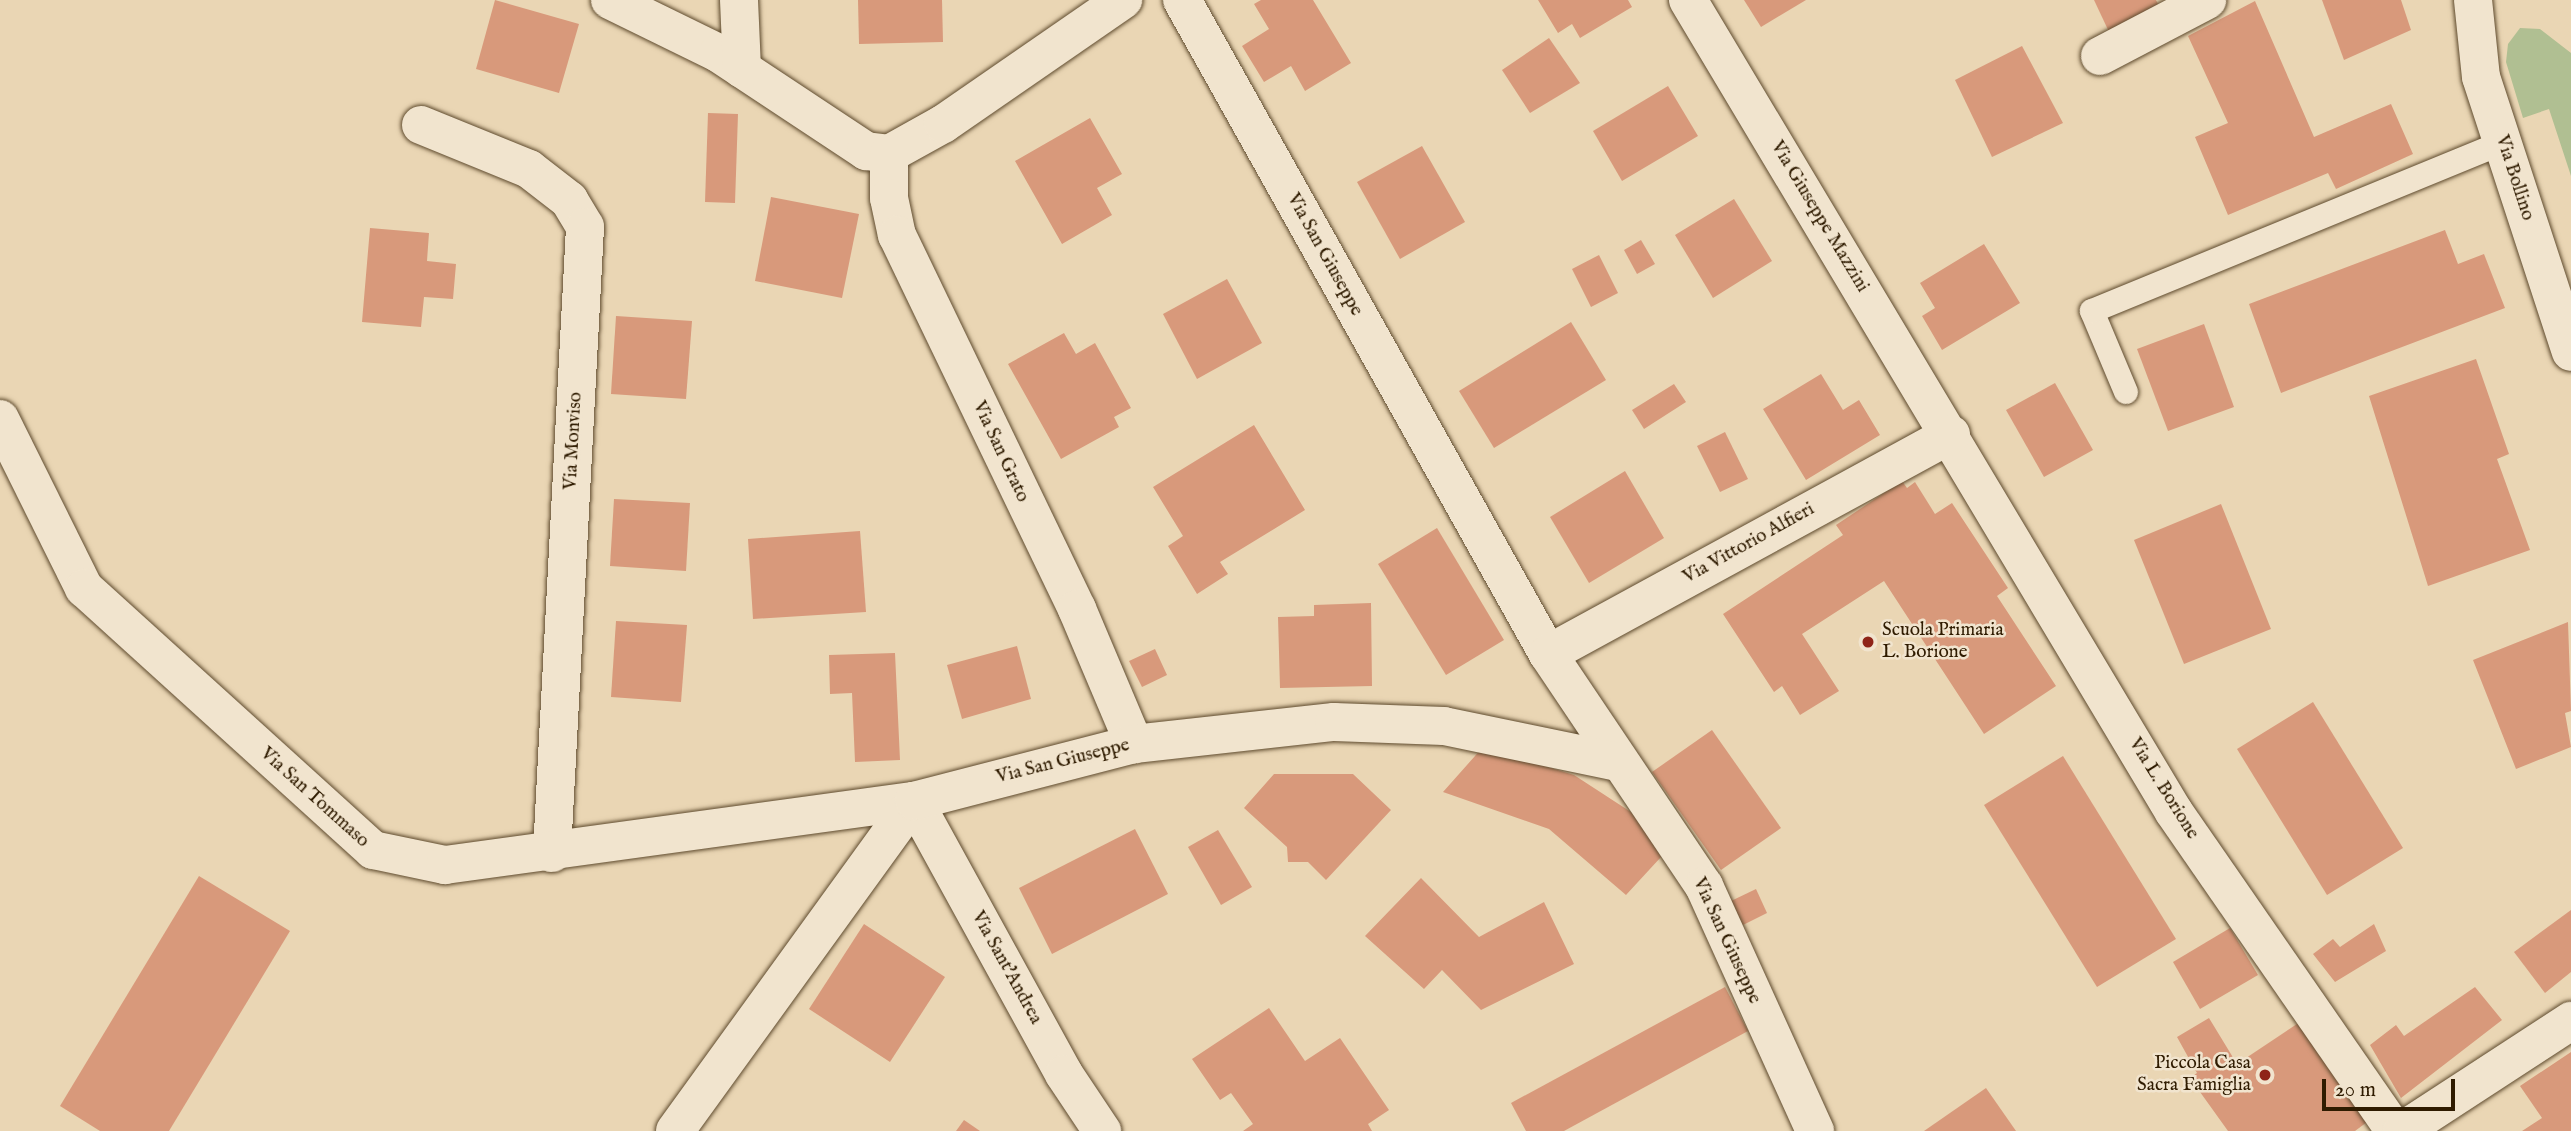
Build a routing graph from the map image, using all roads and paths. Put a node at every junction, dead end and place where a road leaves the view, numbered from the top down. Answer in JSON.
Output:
{"nodes":[{"id":1,"x":610,"y":0,"type":"edge"},
{"id":2,"x":739,"y":0,"type":"edge"},
{"id":3,"x":1123,"y":0,"type":"edge"},
{"id":4,"x":1182,"y":0,"type":"edge"},
{"id":5,"x":1688,"y":0,"type":"edge"},
{"id":6,"x":2207,"y":0,"type":"edge"},
{"id":7,"x":2473,"y":0,"type":"edge"},
{"id":8,"x":2100,"y":56,"type":"dead end"},
{"id":9,"x":742,"y":69,"type":"junction"},
{"id":10,"x":421,"y":125,"type":"dead end"},
{"id":11,"x":2502,"y":142,"type":"junction"},
{"id":12,"x":889,"y":154,"type":"junction"},
{"id":13,"x":2571,"y":352,"type":"edge"},
{"id":14,"x":2126,"y":392,"type":"dead end"},
{"id":15,"x":0,"y":419,"type":"edge"},
{"id":16,"x":1951,"y":434,"type":"junction"},
{"id":17,"x":1548,"y":654,"type":"junction"},
{"id":18,"x":1134,"y":744,"type":"junction"},
{"id":19,"x":1618,"y":762,"type":"junction"},
{"id":20,"x":914,"y":801,"type":"junction"},
{"id":21,"x":552,"y":853,"type":"junction"},
{"id":22,"x":2571,"y":1021,"type":"edge"},
{"id":23,"x":675,"y":1131,"type":"edge"},
{"id":24,"x":1102,"y":1131,"type":"edge"},
{"id":25,"x":1815,"y":1131,"type":"edge"},
{"id":26,"x":2395,"y":1131,"type":"edge"},
{"id":27,"x":2402,"y":1131,"type":"edge"}],
"edges":[{"from":1,"to":9,"type":"street"},
{"from":2,"to":9,"type":"street"},
{"from":3,"to":12,"type":"street"},
{"from":4,"to":17,"type":"street","name":"Via San Giuseppe"},
{"from":5,"to":16,"type":"street","name":"Via Giuseppe Mazzini"},
{"from":6,"to":8,"type":"street"},
{"from":7,"to":11,"type":"street","name":"Via Bollino"},
{"from":9,"to":12,"type":"street"},
{"from":10,"to":21,"type":"street","name":"Via Monviso"},
{"from":11,"to":13,"type":"street","name":"Via Bollino"},
{"from":11,"to":14,"type":"lane"},
{"from":12,"to":18,"type":"street","name":"Via San Grato"},
{"from":15,"to":21,"type":"street","name":"Via San Tommaso"},
{"from":16,"to":17,"type":"street","name":"Via Vittorio Alfieri"},
{"from":16,"to":26,"type":"street","name":"Via L. Borione"},
{"from":17,"to":19,"type":"street","name":"Via San Giuseppe"},
{"from":18,"to":19,"type":"street","name":"Via San Giuseppe"},
{"from":18,"to":20,"type":"street","name":"Via San Giuseppe"},
{"from":19,"to":25,"type":"street","name":"Via San Giuseppe"},
{"from":20,"to":21,"type":"street","name":"Via San Tommaso"},
{"from":20,"to":23,"type":"street"},
{"from":20,"to":24,"type":"street","name":"Via Sant'Andrea"},
{"from":22,"to":27,"type":"street"}]}
